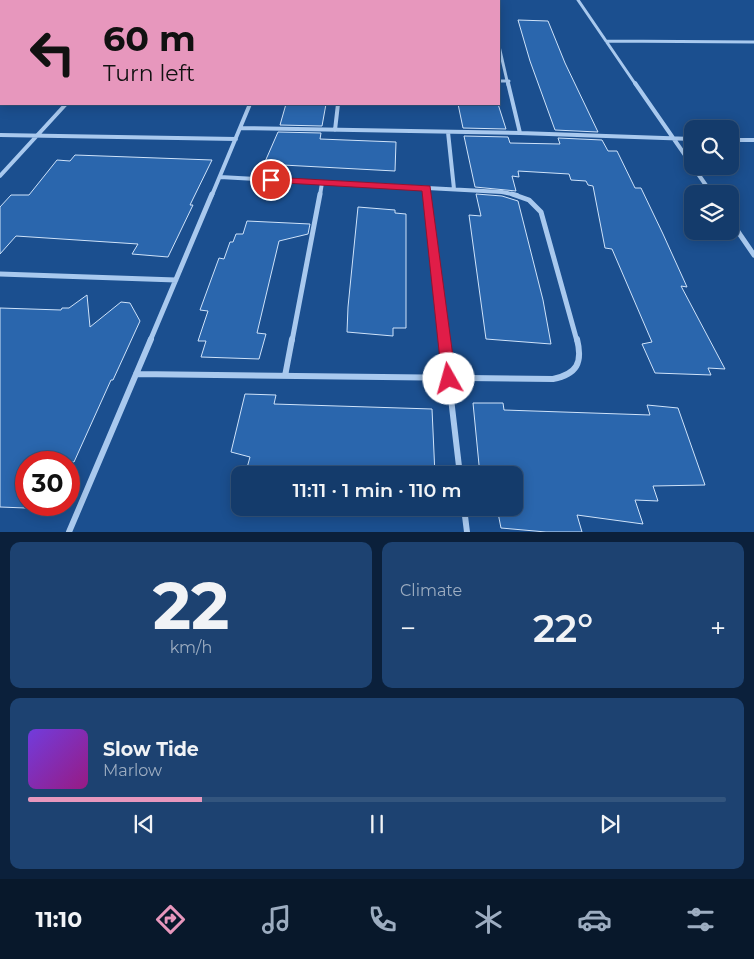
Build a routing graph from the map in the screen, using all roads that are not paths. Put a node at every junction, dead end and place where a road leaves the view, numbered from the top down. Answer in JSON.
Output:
{"nodes":[{"id":1,"x":578,"y":0,"type":"edge"},
{"id":2,"x":606,"y":40,"type":"junction"},
{"id":3,"x":754,"y":42,"type":"edge"},
{"id":4,"x":500,"y":50,"type":"edge"},
{"id":5,"x":500,"y":81,"type":"edge"},
{"id":6,"x":509,"y":81,"type":"junction"},
{"id":7,"x":65,"y":105,"type":"edge"},
{"id":8,"x":250,"y":105,"type":"edge"},
{"id":9,"x":338,"y":105,"type":"edge"},
{"id":10,"x":241,"y":128,"type":"junction"},
{"id":11,"x":334,"y":130,"type":"junction"},
{"id":12,"x":448,"y":132,"type":"junction"},
{"id":13,"x":520,"y":133,"type":"junction"},
{"id":14,"x":0,"y":135,"type":"edge"},
{"id":15,"x":36,"y":135,"type":"junction"},
{"id":16,"x":672,"y":138,"type":"junction"},
{"id":17,"x":236,"y":139,"type":"junction"},
{"id":18,"x":684,"y":139,"type":"edge"},
{"id":19,"x":739,"y":140,"type":"edge"},
{"id":20,"x":754,"y":140,"type":"edge"},
{"id":21,"x":0,"y":176,"type":"edge"},
{"id":22,"x":220,"y":177,"type":"junction"},
{"id":23,"x":322,"y":183,"type":"junction"},
{"id":24,"x":706,"y":185,"type":"edge"},
{"id":25,"x":427,"y":188,"type":"junction"},
{"id":26,"x":454,"y":189,"type":"junction"},
{"id":27,"x":739,"y":233,"type":"edge"},
{"id":28,"x":754,"y":255,"type":"edge"},
{"id":29,"x":0,"y":274,"type":"edge"},
{"id":30,"x":176,"y":280,"type":"junction"},
{"id":31,"x":136,"y":374,"type":"junction"},
{"id":32,"x":285,"y":376,"type":"junction"},
{"id":33,"x":449,"y":379,"type":"junction"},
{"id":34,"x":459,"y":466,"type":"edge"},
{"id":35,"x":465,"y":516,"type":"edge"},
{"id":36,"x":69,"y":532,"type":"edge"},
{"id":37,"x":467,"y":532,"type":"edge"}],
"edges":[{"from":1,"to":2,"type":"street"},
{"from":2,"to":3,"type":"street"},
{"from":2,"to":16,"type":"street"},
{"from":4,"to":6,"type":"street"},
{"from":5,"to":6,"type":"street"},
{"from":6,"to":13,"type":"street"},
{"from":7,"to":15,"type":"street"},
{"from":8,"to":10,"type":"street"},
{"from":9,"to":11,"type":"street"},
{"from":10,"to":11,"type":"street"},
{"from":10,"to":17,"type":"street"},
{"from":11,"to":12,"type":"street"},
{"from":12,"to":13,"type":"street"},
{"from":12,"to":26,"type":"street"},
{"from":13,"to":16,"type":"street"},
{"from":14,"to":15,"type":"street"},
{"from":15,"to":17,"type":"street"},
{"from":15,"to":21,"type":"street"},
{"from":16,"to":18,"type":"street"},
{"from":16,"to":24,"type":"street"},
{"from":17,"to":22,"type":"street"},
{"from":19,"to":20,"type":"street"},
{"from":22,"to":23,"type":"street"},
{"from":22,"to":30,"type":"street"},
{"from":23,"to":25,"type":"street"},
{"from":23,"to":32,"type":"street"},
{"from":25,"to":26,"type":"street"},
{"from":25,"to":33,"type":"street"},
{"from":26,"to":33,"type":"street"},
{"from":27,"to":28,"type":"street"},
{"from":29,"to":30,"type":"street"},
{"from":30,"to":31,"type":"street"},
{"from":31,"to":32,"type":"street"},
{"from":31,"to":36,"type":"street"},
{"from":32,"to":33,"type":"street"},
{"from":33,"to":34,"type":"street"},
{"from":35,"to":37,"type":"street"}]}
